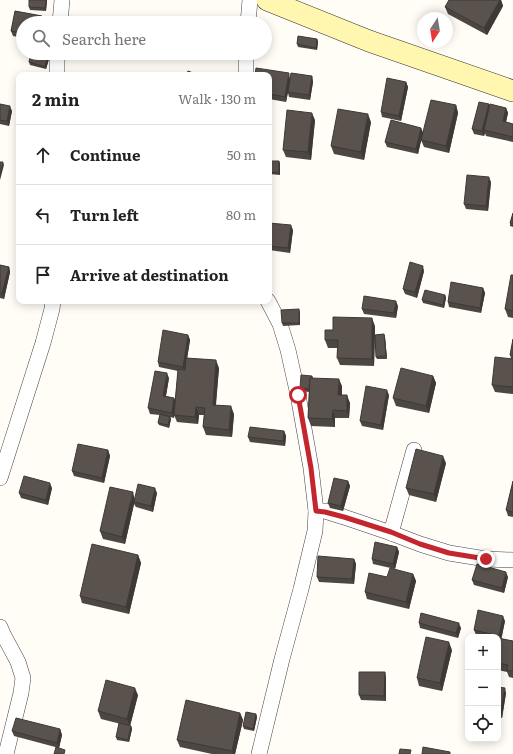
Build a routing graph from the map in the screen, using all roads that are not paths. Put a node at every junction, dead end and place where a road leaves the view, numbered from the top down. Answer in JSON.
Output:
{"nodes":[{"id":1,"x":62,"y":0,"type":"edge"},
{"id":2,"x":250,"y":0,"type":"edge"},
{"id":3,"x":267,"y":0,"type":"edge"},
{"id":4,"x":61,"y":16,"type":"edge"},
{"id":5,"x":249,"y":16,"type":"edge"},
{"id":6,"x":58,"y":60,"type":"edge"},
{"id":7,"x":246,"y":60,"type":"edge"},
{"id":8,"x":57,"y":72,"type":"edge"},
{"id":9,"x":246,"y":72,"type":"edge"},
{"id":10,"x":513,"y":90,"type":"edge"},
{"id":11,"x":53,"y":304,"type":"edge"},
{"id":12,"x":270,"y":304,"type":"edge"},
{"id":13,"x":414,"y":450,"type":"edge"},
{"id":14,"x":0,"y":478,"type":"edge"},
{"id":15,"x":316,"y":511,"type":"junction"},
{"id":16,"x":391,"y":532,"type":"junction"},
{"id":17,"x":513,"y":560,"type":"edge"},
{"id":18,"x":0,"y":627,"type":"edge"},
{"id":19,"x":6,"y":754,"type":"edge"},
{"id":20,"x":259,"y":754,"type":"edge"}],
"edges":[{"from":1,"to":4,"type":"street"},
{"from":2,"to":5,"type":"street"},
{"from":3,"to":10,"type":"main road"},
{"from":6,"to":8,"type":"street"},
{"from":7,"to":9,"type":"street"},
{"from":11,"to":14,"type":"street"},
{"from":12,"to":15,"type":"street"},
{"from":13,"to":16,"type":"street"},
{"from":15,"to":16,"type":"street"},
{"from":15,"to":20,"type":"street"},
{"from":16,"to":17,"type":"street"},
{"from":18,"to":19,"type":"street"}]}
